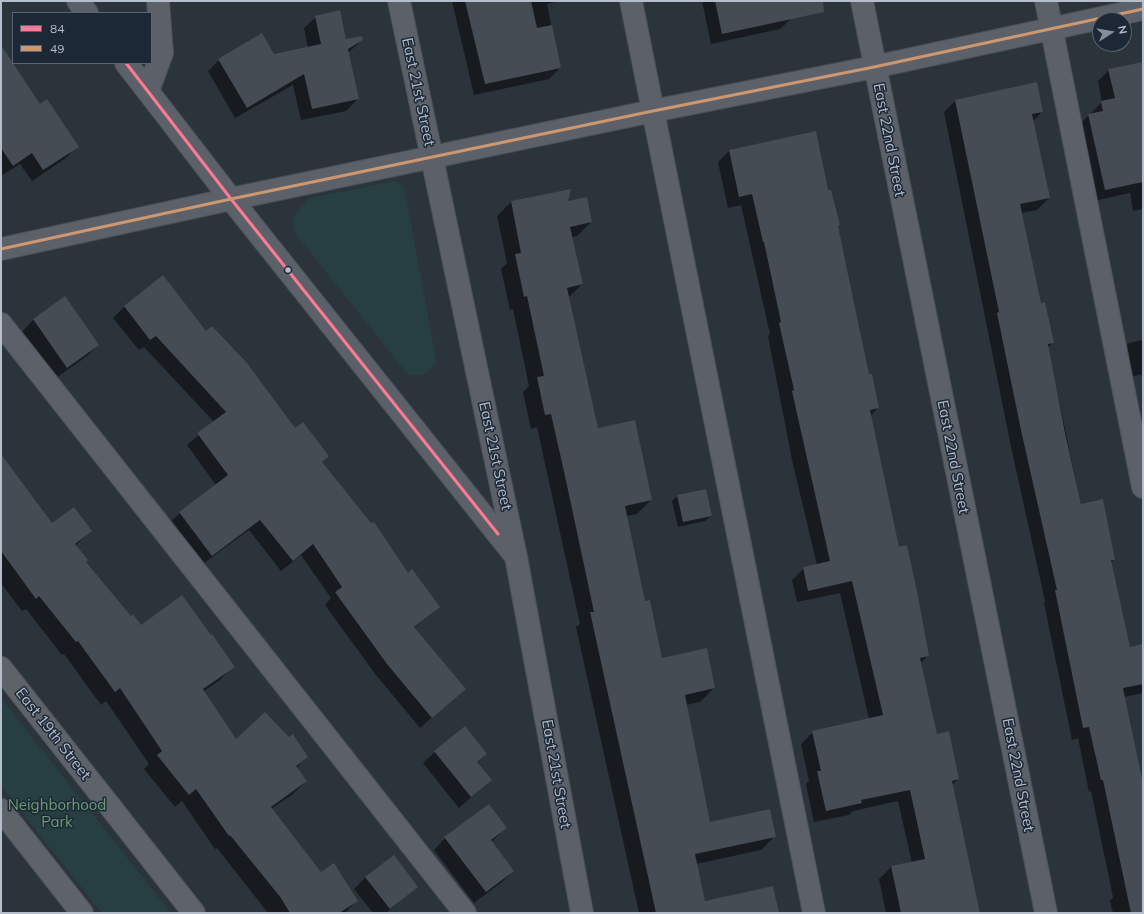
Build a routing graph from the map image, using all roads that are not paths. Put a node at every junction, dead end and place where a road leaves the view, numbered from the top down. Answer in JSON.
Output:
{"nodes":[{"id":1,"x":78,"y":1,"type":"edge"},
{"id":2,"x":158,"y":1,"type":"edge"},
{"id":3,"x":399,"y":1,"type":"edge"},
{"id":4,"x":631,"y":1,"type":"edge"},
{"id":5,"x":862,"y":1,"type":"edge"},
{"id":6,"x":1046,"y":1,"type":"edge"},
{"id":7,"x":1143,"y":9,"type":"edge"},
{"id":8,"x":86,"y":12,"type":"edge"},
{"id":9,"x":1052,"y":29,"type":"junction"},
{"id":10,"x":127,"y":64,"type":"edge"},
{"id":11,"x":874,"y":67,"type":"junction"},
{"id":12,"x":148,"y":91,"type":"junction"},
{"id":13,"x":653,"y":111,"type":"junction"},
{"id":14,"x":431,"y":159,"type":"junction"},
{"id":15,"x":232,"y":199,"type":"junction"},
{"id":16,"x":1,"y":249,"type":"edge"},
{"id":17,"x":1,"y":324,"type":"edge"},
{"id":18,"x":1143,"y":487,"type":"edge"},
{"id":19,"x":516,"y":557,"type":"junction"},
{"id":20,"x":1,"y":668,"type":"edge"},
{"id":21,"x":1,"y":810,"type":"edge"},
{"id":22,"x":82,"y":913,"type":"edge"},
{"id":23,"x":194,"y":913,"type":"edge"},
{"id":24,"x":465,"y":913,"type":"edge"},
{"id":25,"x":582,"y":913,"type":"edge"},
{"id":26,"x":814,"y":913,"type":"edge"},
{"id":27,"x":1046,"y":913,"type":"edge"}],
"edges":[{"from":1,"to":8,"type":"street"},
{"from":2,"to":12,"type":"street"},
{"from":3,"to":14,"type":"street","name":"East 21st Street"},
{"from":4,"to":13,"type":"street"},
{"from":5,"to":11,"type":"street","name":"East 22nd Street"},
{"from":6,"to":9,"type":"street"},
{"from":7,"to":9,"type":"street"},
{"from":9,"to":11,"type":"street"},
{"from":9,"to":18,"type":"street"},
{"from":10,"to":12,"type":"street"},
{"from":11,"to":13,"type":"street"},
{"from":11,"to":27,"type":"street","name":"East 22nd Street"},
{"from":12,"to":15,"type":"street"},
{"from":13,"to":14,"type":"street"},
{"from":13,"to":26,"type":"street"},
{"from":14,"to":15,"type":"street"},
{"from":14,"to":19,"type":"street","name":"East 21st Street"},
{"from":15,"to":16,"type":"street"},
{"from":15,"to":19,"type":"street"},
{"from":17,"to":24,"type":"street"},
{"from":19,"to":25,"type":"street","name":"East 21st Street"},
{"from":20,"to":23,"type":"main road","name":"East 19th Street"},
{"from":21,"to":22,"type":"main road"}]}
